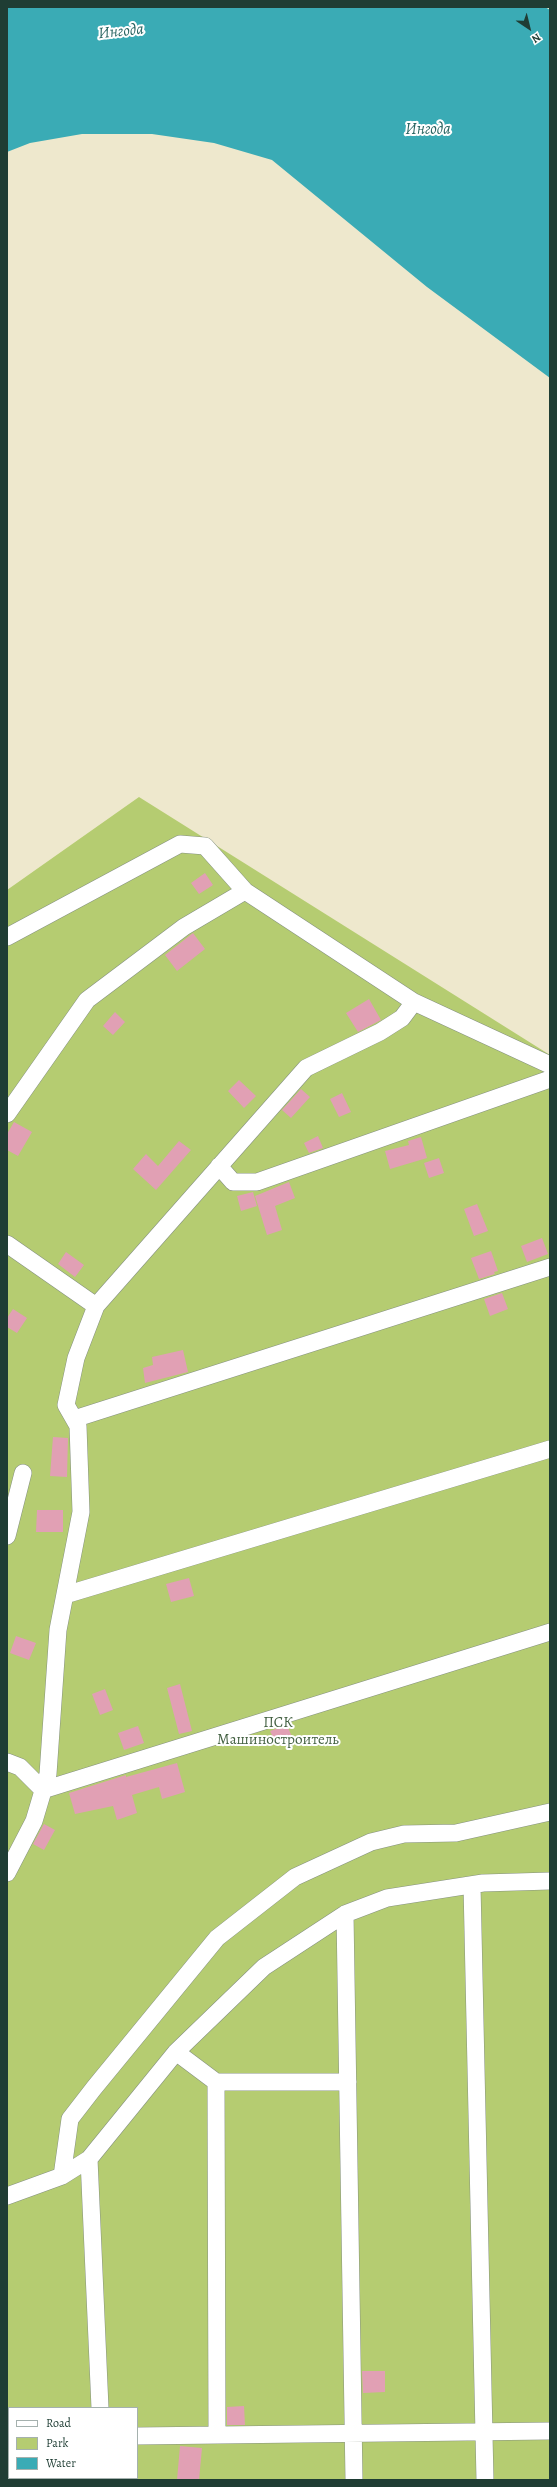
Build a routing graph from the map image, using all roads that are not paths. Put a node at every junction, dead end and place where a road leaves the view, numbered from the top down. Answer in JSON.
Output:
{"nodes":[{"id":1,"x":245,"y":891,"type":"junction"},
{"id":2,"x":7,"y":937,"type":"edge"},
{"id":3,"x":414,"y":1002,"type":"junction"},
{"id":4,"x":550,"y":1065,"type":"edge"},
{"id":5,"x":550,"y":1079,"type":"edge"},
{"id":6,"x":7,"y":1114,"type":"edge"},
{"id":7,"x":219,"y":1166,"type":"junction"},
{"id":8,"x":7,"y":1244,"type":"edge"},
{"id":9,"x":550,"y":1267,"type":"edge"},
{"id":10,"x":96,"y":1306,"type":"junction"},
{"id":11,"x":74,"y":1419,"type":"junction"},
{"id":12,"x":550,"y":1449,"type":"edge"},
{"id":13,"x":23,"y":1473,"type":"dead end"},
{"id":14,"x":7,"y":1536,"type":"edge"},
{"id":15,"x":65,"y":1594,"type":"junction"},
{"id":16,"x":550,"y":1632,"type":"edge"},
{"id":17,"x":7,"y":1762,"type":"edge"},
{"id":18,"x":43,"y":1790,"type":"junction"},
{"id":19,"x":550,"y":1812,"type":"edge"},
{"id":20,"x":7,"y":1873,"type":"edge"},
{"id":21,"x":550,"y":1881,"type":"edge"},
{"id":22,"x":472,"y":1884,"type":"junction"},
{"id":23,"x":345,"y":1914,"type":"junction"},
{"id":24,"x":176,"y":2052,"type":"junction"},
{"id":25,"x":216,"y":2082,"type":"junction"},
{"id":26,"x":348,"y":2082,"type":"junction"},
{"id":27,"x":88,"y":2159,"type":"junction"},
{"id":28,"x":62,"y":2176,"type":"junction"},
{"id":29,"x":7,"y":2196,"type":"edge"},
{"id":30,"x":100,"y":2407,"type":"edge"},
{"id":31,"x":484,"y":2431,"type":"junction"},
{"id":32,"x":550,"y":2431,"type":"edge"},
{"id":33,"x":352,"y":2433,"type":"junction"},
{"id":34,"x":217,"y":2435,"type":"junction"},
{"id":35,"x":138,"y":2436,"type":"edge"},
{"id":36,"x":354,"y":2480,"type":"edge"},
{"id":37,"x":485,"y":2480,"type":"edge"}],
"edges":[{"from":1,"to":2,"type":"street"},
{"from":1,"to":3,"type":"street"},
{"from":1,"to":6,"type":"street"},
{"from":3,"to":4,"type":"street"},
{"from":3,"to":7,"type":"street"},
{"from":5,"to":7,"type":"street"},
{"from":7,"to":10,"type":"street"},
{"from":8,"to":10,"type":"street"},
{"from":9,"to":11,"type":"street"},
{"from":10,"to":11,"type":"street"},
{"from":11,"to":15,"type":"street"},
{"from":12,"to":15,"type":"street"},
{"from":13,"to":14,"type":"street"},
{"from":15,"to":18,"type":"street"},
{"from":16,"to":18,"type":"street"},
{"from":17,"to":18,"type":"street"},
{"from":18,"to":20,"type":"street"},
{"from":19,"to":28,"type":"street"},
{"from":21,"to":22,"type":"street"},
{"from":22,"to":23,"type":"street"},
{"from":22,"to":31,"type":"street"},
{"from":23,"to":24,"type":"street"},
{"from":23,"to":26,"type":"street"},
{"from":24,"to":25,"type":"street"},
{"from":24,"to":27,"type":"street"},
{"from":25,"to":26,"type":"street"},
{"from":25,"to":34,"type":"street"},
{"from":26,"to":33,"type":"street"},
{"from":27,"to":28,"type":"street"},
{"from":27,"to":30,"type":"street"},
{"from":28,"to":29,"type":"street"},
{"from":31,"to":32,"type":"street"},
{"from":31,"to":33,"type":"street"},
{"from":31,"to":37,"type":"street"},
{"from":33,"to":34,"type":"street"},
{"from":33,"to":36,"type":"street"},
{"from":34,"to":35,"type":"street"}]}
